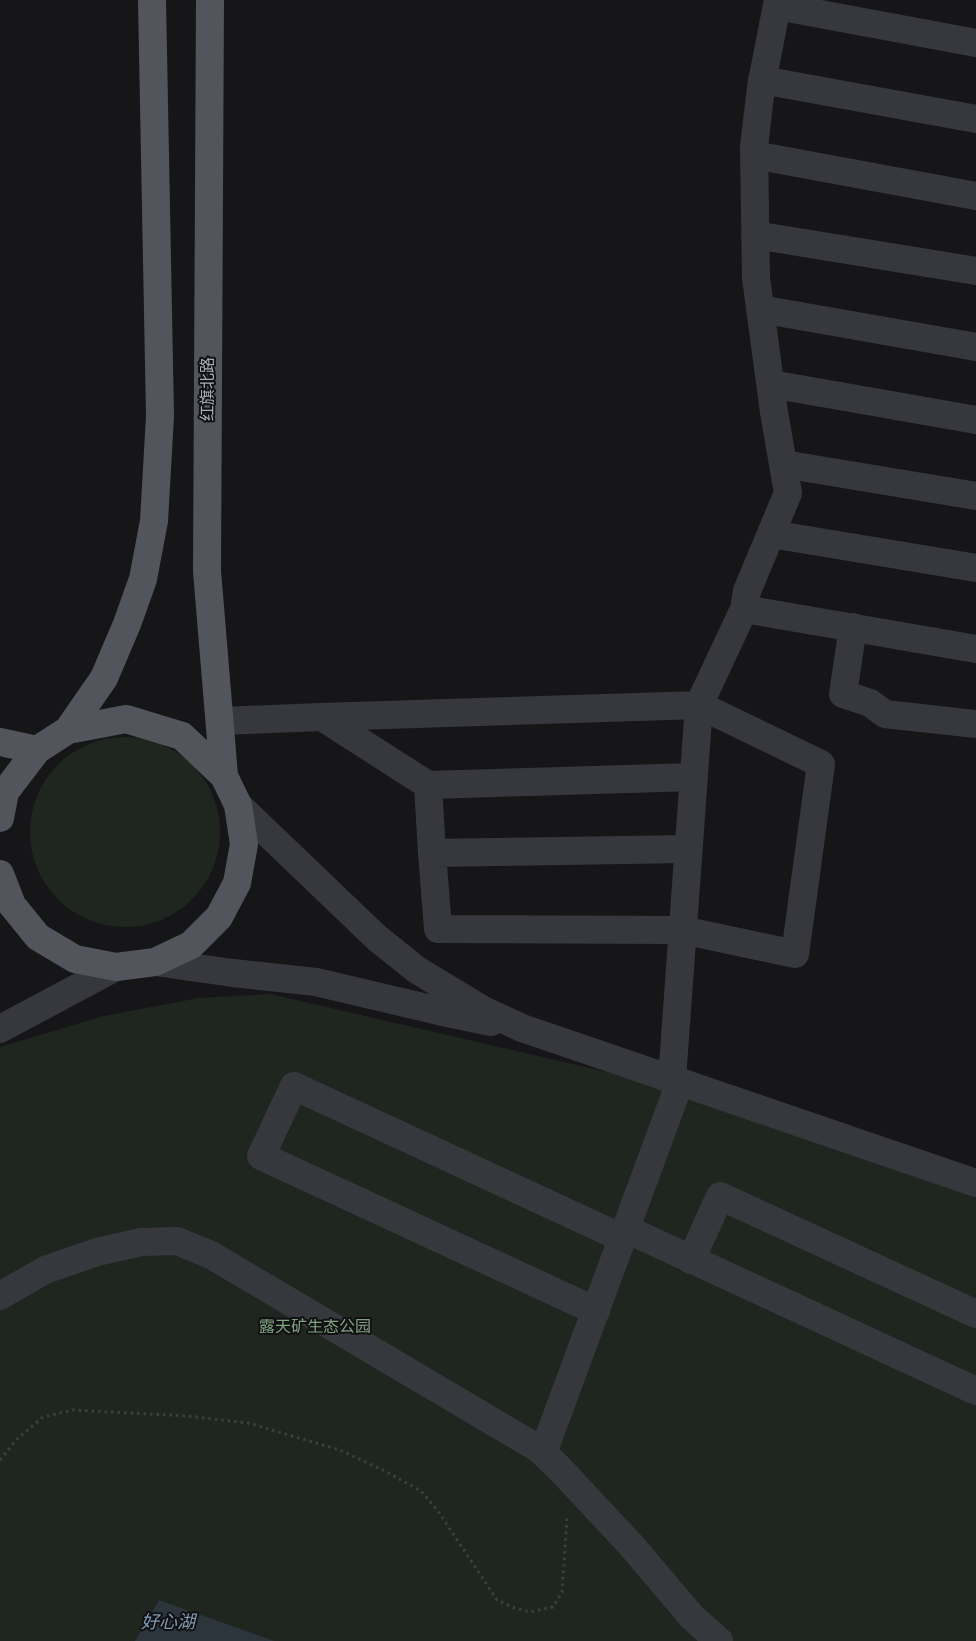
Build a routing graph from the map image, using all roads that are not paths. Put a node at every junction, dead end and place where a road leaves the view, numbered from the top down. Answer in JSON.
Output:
{"nodes":[{"id":1,"x":152,"y":0,"type":"edge"},
{"id":2,"x":210,"y":0,"type":"edge"},
{"id":3,"x":778,"y":3,"type":"edge"},
{"id":4,"x":976,"y":43,"type":"edge"},
{"id":5,"x":762,"y":80,"type":"junction"},
{"id":6,"x":976,"y":119,"type":"edge"},
{"id":7,"x":754,"y":156,"type":"junction"},
{"id":8,"x":976,"y":196,"type":"edge"},
{"id":9,"x":755,"y":235,"type":"junction"},
{"id":10,"x":976,"y":272,"type":"edge"},
{"id":11,"x":760,"y":309,"type":"junction"},
{"id":12,"x":976,"y":346,"type":"edge"},
{"id":13,"x":770,"y":384,"type":"junction"},
{"id":14,"x":976,"y":420,"type":"edge"},
{"id":15,"x":783,"y":464,"type":"junction"},
{"id":16,"x":976,"y":496,"type":"edge"},
{"id":17,"x":771,"y":534,"type":"junction"},
{"id":18,"x":976,"y":568,"type":"edge"},
{"id":19,"x":744,"y":609,"type":"junction"},
{"id":20,"x":853,"y":627,"type":"junction"},
{"id":21,"x":976,"y":648,"type":"edge"},
{"id":22,"x":699,"y":705,"type":"junction"},
{"id":23,"x":322,"y":717,"type":"junction"},
{"id":24,"x":220,"y":721,"type":"junction"},
{"id":25,"x":976,"y":724,"type":"edge"},
{"id":26,"x":68,"y":730,"type":"junction"},
{"id":27,"x":0,"y":742,"type":"edge"},
{"id":28,"x":37,"y":750,"type":"junction"},
{"id":29,"x":224,"y":776,"type":"junction"},
{"id":30,"x":694,"y":777,"type":"junction"},
{"id":31,"x":428,"y":785,"type":"junction"},
{"id":32,"x":238,"y":805,"type":"junction"},
{"id":33,"x":0,"y":818,"type":"edge"},
{"id":34,"x":688,"y":848,"type":"junction"},
{"id":35,"x":432,"y":853,"type":"junction"},
{"id":36,"x":0,"y":874,"type":"edge"},
{"id":37,"x":682,"y":930,"type":"junction"},
{"id":38,"x":155,"y":962,"type":"junction"},
{"id":39,"x":116,"y":967,"type":"junction"},
{"id":40,"x":522,"y":1028,"type":"junction"},
{"id":41,"x":0,"y":1029,"type":"edge"},
{"id":42,"x":676,"y":1080,"type":"junction"},
{"id":43,"x":976,"y":1183,"type":"edge"},
{"id":44,"x":624,"y":1234,"type":"junction"},
{"id":45,"x":691,"y":1260,"type":"junction"},
{"id":46,"x":0,"y":1296,"type":"edge"},
{"id":47,"x":596,"y":1311,"type":"junction"},
{"id":48,"x":976,"y":1314,"type":"edge"},
{"id":49,"x":976,"y":1391,"type":"edge"},
{"id":50,"x":543,"y":1453,"type":"junction"},
{"id":51,"x":719,"y":1641,"type":"edge"}],
"edges":[{"from":1,"to":26,"type":"main road"},
{"from":2,"to":24,"type":"main road","name":"红旗北路"},
{"from":3,"to":4,"type":"street"},
{"from":3,"to":5,"type":"street"},
{"from":5,"to":6,"type":"street"},
{"from":5,"to":7,"type":"street"},
{"from":7,"to":8,"type":"street"},
{"from":7,"to":9,"type":"street"},
{"from":9,"to":10,"type":"street"},
{"from":9,"to":11,"type":"street"},
{"from":11,"to":12,"type":"street"},
{"from":11,"to":13,"type":"street"},
{"from":13,"to":14,"type":"street"},
{"from":13,"to":15,"type":"street"},
{"from":15,"to":16,"type":"street"},
{"from":15,"to":17,"type":"street"},
{"from":17,"to":18,"type":"street"},
{"from":17,"to":19,"type":"street"},
{"from":19,"to":20,"type":"street"},
{"from":19,"to":22,"type":"street"},
{"from":20,"to":21,"type":"street"},
{"from":20,"to":25,"type":"street"},
{"from":22,"to":23,"type":"street"},
{"from":22,"to":30,"type":"street"},
{"from":22,"to":37,"type":"street"},
{"from":23,"to":24,"type":"street"},
{"from":23,"to":31,"type":"street"},
{"from":24,"to":29,"type":"main road","name":"红旗北路"},
{"from":26,"to":28,"type":"main road"},
{"from":26,"to":29,"type":"main road"},
{"from":27,"to":28,"type":"main road"},
{"from":28,"to":33,"type":"main road"},
{"from":29,"to":32,"type":"main road"},
{"from":30,"to":31,"type":"street"},
{"from":30,"to":34,"type":"street"},
{"from":31,"to":35,"type":"street"},
{"from":32,"to":38,"type":"main road"},
{"from":32,"to":40,"type":"street"},
{"from":34,"to":35,"type":"street"},
{"from":34,"to":37,"type":"street"},
{"from":35,"to":37,"type":"street"},
{"from":36,"to":39,"type":"main road"},
{"from":37,"to":42,"type":"street"},
{"from":38,"to":39,"type":"main road"},
{"from":38,"to":40,"type":"street"},
{"from":39,"to":41,"type":"street"},
{"from":40,"to":42,"type":"street"},
{"from":42,"to":43,"type":"street"},
{"from":42,"to":44,"type":"street"},
{"from":44,"to":45,"type":"street"},
{"from":44,"to":47,"type":"street"},
{"from":44,"to":47,"type":"street"},
{"from":45,"to":48,"type":"street"},
{"from":45,"to":49,"type":"street"},
{"from":46,"to":50,"type":"street"},
{"from":47,"to":50,"type":"street"},
{"from":50,"to":51,"type":"street"}]}
